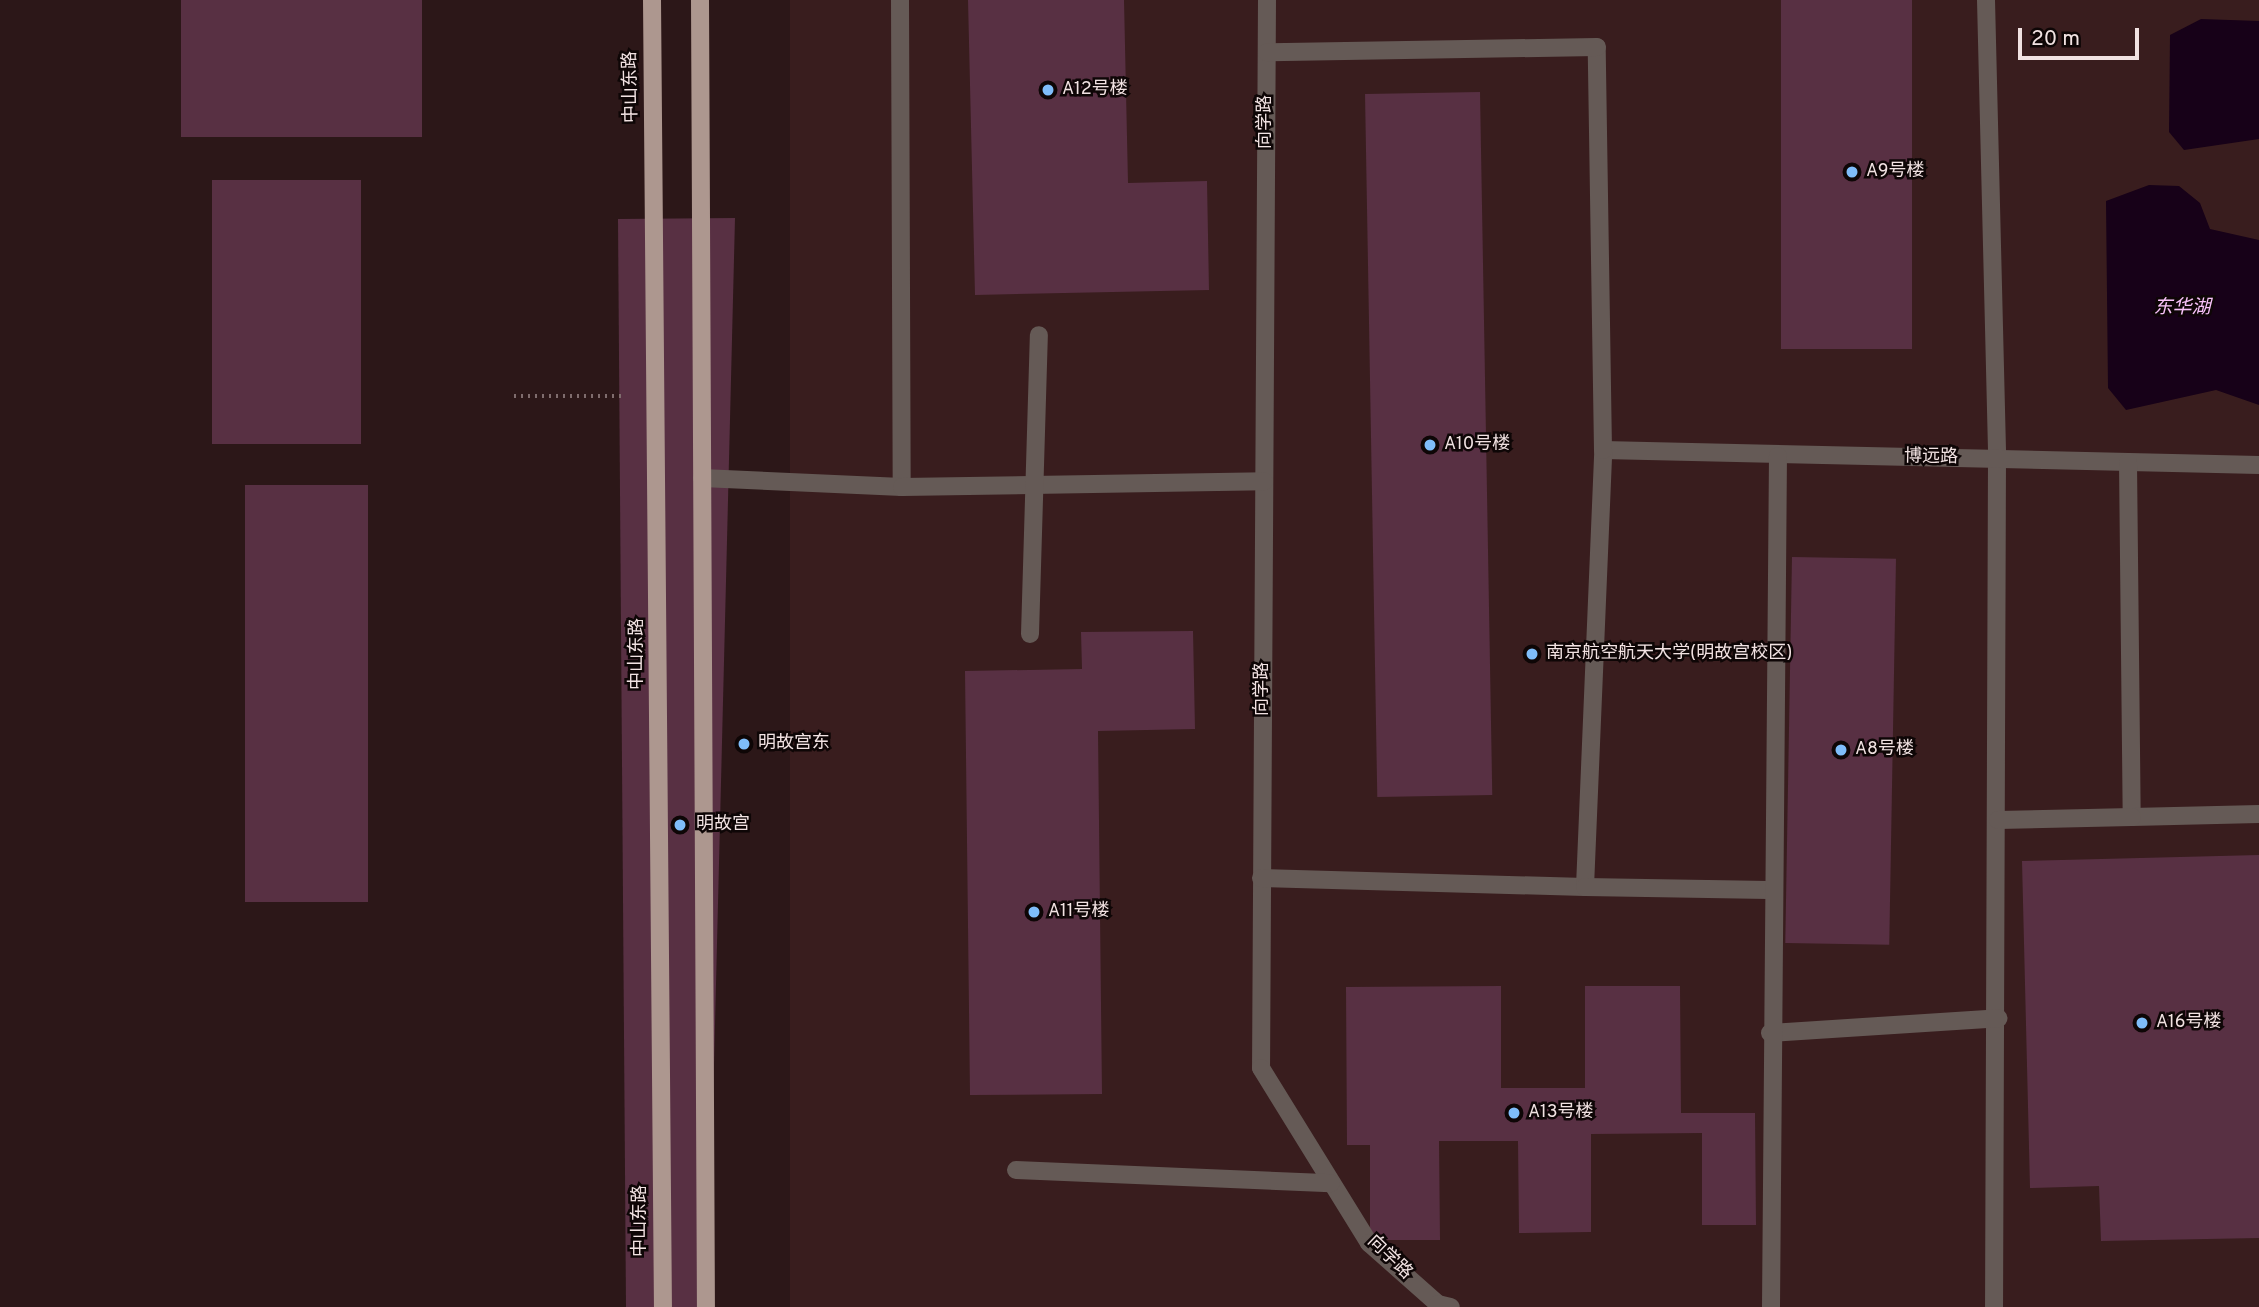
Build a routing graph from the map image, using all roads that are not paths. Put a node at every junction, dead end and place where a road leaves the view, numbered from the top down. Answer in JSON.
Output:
{"nodes":[{"id":1,"x":652,"y":0,"type":"edge"},
{"id":2,"x":700,"y":0,"type":"edge"},
{"id":3,"x":900,"y":0,"type":"edge"},
{"id":4,"x":1267,"y":0,"type":"edge"},
{"id":5,"x":1986,"y":0,"type":"edge"},
{"id":6,"x":1267,"y":52,"type":"junction"},
{"id":7,"x":1039,"y":335,"type":"dead end"},
{"id":8,"x":1603,"y":450,"type":"junction"},
{"id":9,"x":1778,"y":456,"type":"junction"},
{"id":10,"x":1997,"y":458,"type":"junction"},
{"id":11,"x":2128,"y":461,"type":"junction"},
{"id":12,"x":2259,"y":465,"type":"edge"},
{"id":13,"x":702,"y":478,"type":"junction"},
{"id":14,"x":1264,"y":481,"type":"junction"},
{"id":15,"x":1035,"y":485,"type":"junction"},
{"id":16,"x":902,"y":487,"type":"junction"},
{"id":17,"x":1030,"y":634,"type":"dead end"},
{"id":18,"x":2259,"y":814,"type":"edge"},
{"id":19,"x":2132,"y":817,"type":"junction"},
{"id":20,"x":1998,"y":820,"type":"junction"},
{"id":21,"x":1262,"y":878,"type":"junction"},
{"id":22,"x":1585,"y":887,"type":"junction"},
{"id":23,"x":1769,"y":890,"type":"junction"},
{"id":24,"x":1999,"y":1018,"type":"junction"},
{"id":25,"x":1770,"y":1033,"type":"junction"},
{"id":26,"x":1016,"y":1170,"type":"dead end"},
{"id":27,"x":1331,"y":1183,"type":"junction"},
{"id":28,"x":663,"y":1307,"type":"edge"},
{"id":29,"x":706,"y":1307,"type":"edge"},
{"id":30,"x":1451,"y":1307,"type":"edge"},
{"id":31,"x":1771,"y":1307,"type":"edge"},
{"id":32,"x":1994,"y":1307,"type":"edge"}],
"edges":[{"from":1,"to":28,"type":"main road","name":"中山东路"},
{"from":2,"to":13,"type":"main road"},
{"from":3,"to":16,"type":"lane"},
{"from":4,"to":6,"type":"lane","name":"向学路"},
{"from":5,"to":10,"type":"lane"},
{"from":6,"to":8,"type":"lane"},
{"from":6,"to":14,"type":"lane","name":"向学路"},
{"from":7,"to":15,"type":"lane"},
{"from":8,"to":9,"type":"lane","name":"博远路"},
{"from":8,"to":22,"type":"lane"},
{"from":9,"to":10,"type":"lane","name":"博远路"},
{"from":9,"to":23,"type":"lane"},
{"from":10,"to":11,"type":"lane","name":"博远路"},
{"from":10,"to":20,"type":"lane"},
{"from":11,"to":12,"type":"lane","name":"博远路"},
{"from":11,"to":19,"type":"lane"},
{"from":13,"to":16,"type":"lane"},
{"from":13,"to":29,"type":"main road"},
{"from":14,"to":15,"type":"lane"},
{"from":14,"to":21,"type":"lane","name":"向学路"},
{"from":15,"to":16,"type":"lane"},
{"from":15,"to":17,"type":"lane"},
{"from":18,"to":19,"type":"lane"},
{"from":19,"to":20,"type":"lane"},
{"from":20,"to":24,"type":"lane"},
{"from":21,"to":22,"type":"lane"},
{"from":21,"to":27,"type":"lane","name":"向学路"},
{"from":22,"to":23,"type":"lane"},
{"from":23,"to":25,"type":"lane"},
{"from":24,"to":25,"type":"lane"},
{"from":24,"to":32,"type":"lane"},
{"from":25,"to":31,"type":"lane"},
{"from":26,"to":27,"type":"lane"},
{"from":27,"to":30,"type":"lane","name":"向学路"}]}
